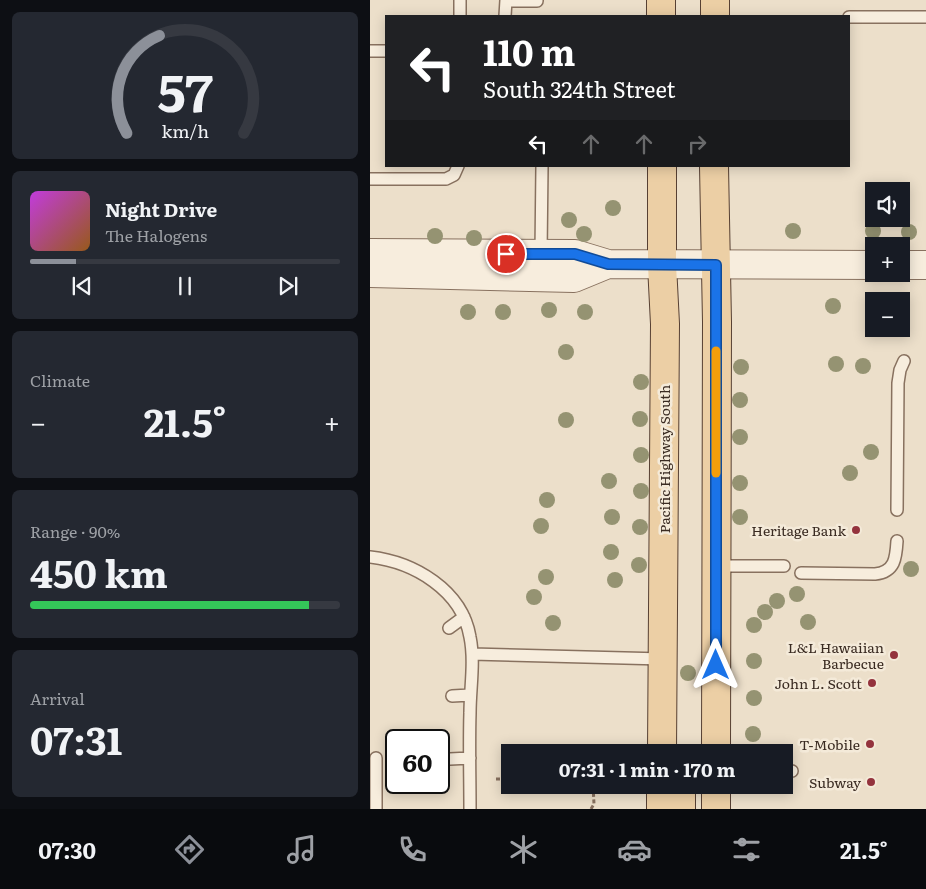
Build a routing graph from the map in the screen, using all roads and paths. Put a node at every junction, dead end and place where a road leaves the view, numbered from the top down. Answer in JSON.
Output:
{"nodes":[{"id":1,"x":460,"y":0,"type":"edge"},
{"id":2,"x":506,"y":0,"type":"edge"},
{"id":3,"x":661,"y":0,"type":"edge"},
{"id":4,"x":716,"y":0,"type":"edge"},
{"id":5,"x":537,"y":1,"type":"edge"},
{"id":6,"x":460,"y":15,"type":"edge"},
{"id":7,"x":505,"y":15,"type":"edge"},
{"id":8,"x":661,"y":15,"type":"edge"},
{"id":9,"x":716,"y":15,"type":"edge"},
{"id":10,"x":850,"y":17,"type":"edge"},
{"id":11,"x":926,"y":17,"type":"edge"},
{"id":12,"x":370,"y":51,"type":"edge"},
{"id":13,"x":385,"y":51,"type":"edge"},
{"id":14,"x":458,"y":167,"type":"edge"},
{"id":15,"x":542,"y":167,"type":"edge"},
{"id":16,"x":662,"y":167,"type":"edge"},
{"id":17,"x":714,"y":167,"type":"edge"},
{"id":18,"x":370,"y":179,"type":"edge"},
{"id":19,"x":370,"y":253,"type":"edge"},
{"id":20,"x":541,"y":254,"type":"junction"},
{"id":21,"x":608,"y":264,"type":"junction"},
{"id":22,"x":662,"y":265,"type":"junction"},
{"id":23,"x":716,"y":265,"type":"junction"},
{"id":24,"x":865,"y":265,"type":"edge"},
{"id":25,"x":910,"y":265,"type":"edge"},
{"id":26,"x":926,"y":265,"type":"edge"},
{"id":27,"x":370,"y":273,"type":"edge"},
{"id":28,"x":904,"y":361,"type":"dead end"},
{"id":29,"x":897,"y":510,"type":"dead end"},
{"id":30,"x":897,"y":542,"type":"dead end"},
{"id":31,"x":370,"y":557,"type":"edge"},
{"id":32,"x":716,"y":566,"type":"junction"},
{"id":33,"x":784,"y":566,"type":"dead end"},
{"id":34,"x":801,"y":573,"type":"dead end"},
{"id":35,"x":464,"y":618,"type":"junction"},
{"id":36,"x":449,"y":628,"type":"dead end"},
{"id":37,"x":472,"y":654,"type":"junction"},
{"id":38,"x":663,"y":659,"type":"junction"},
{"id":39,"x":470,"y":695,"type":"junction"},
{"id":40,"x":452,"y":696,"type":"dead end"},
{"id":41,"x":662,"y":696,"type":"junction"},
{"id":42,"x":662,"y":744,"type":"edge"},
{"id":43,"x":677,"y":744,"type":"edge"},
{"id":44,"x":716,"y":744,"type":"edge"},
{"id":45,"x":376,"y":758,"type":"dead end"},
{"id":46,"x":450,"y":758,"type":"dead end"},
{"id":47,"x":470,"y":758,"type":"junction"},
{"id":48,"x":496,"y":779,"type":"dead end"},
{"id":49,"x":501,"y":779,"type":"edge"},
{"id":50,"x":593,"y":794,"type":"edge"},
{"id":51,"x":661,"y":794,"type":"edge"},
{"id":52,"x":681,"y":794,"type":"edge"},
{"id":53,"x":716,"y":794,"type":"edge"},
{"id":54,"x":376,"y":809,"type":"edge"},
{"id":55,"x":470,"y":809,"type":"edge"},
{"id":56,"x":591,"y":809,"type":"edge"},
{"id":57,"x":660,"y":809,"type":"edge"},
{"id":58,"x":681,"y":809,"type":"edge"},
{"id":59,"x":716,"y":809,"type":"edge"}],
"edges":[{"from":1,"to":6,"type":"lane"},
{"from":2,"to":5,"type":"lane"},
{"from":2,"to":7,"type":"lane"},
{"from":3,"to":8,"type":"main road"},
{"from":4,"to":9,"type":"main road"},
{"from":10,"to":11,"type":"lane"},
{"from":12,"to":13,"type":"lane"},
{"from":14,"to":18,"type":"lane"},
{"from":15,"to":20,"type":"lane"},
{"from":16,"to":22,"type":"main road","name":"Pacific Highway South"},
{"from":17,"to":23,"type":"main road"},
{"from":19,"to":20,"type":"street"},
{"from":20,"to":21,"type":"street"},
{"from":21,"to":22,"type":"street"},
{"from":21,"to":27,"type":"street"},
{"from":22,"to":23,"type":"street"},
{"from":22,"to":38,"type":"main road","name":"Pacific Highway South"},
{"from":23,"to":24,"type":"street"},
{"from":23,"to":32,"type":"main road"},
{"from":25,"to":26,"type":"street"},
{"from":28,"to":29,"type":"lane"},
{"from":30,"to":34,"type":"lane"},
{"from":31,"to":35,"type":"lane"},
{"from":32,"to":33,"type":"lane"},
{"from":32,"to":44,"type":"main road"},
{"from":35,"to":36,"type":"lane"},
{"from":35,"to":37,"type":"lane"},
{"from":37,"to":38,"type":"lane"},
{"from":37,"to":39,"type":"lane"},
{"from":38,"to":41,"type":"main road","name":"Pacific Highway South"},
{"from":39,"to":40,"type":"lane"},
{"from":39,"to":47,"type":"lane"},
{"from":41,"to":42,"type":"main road","name":"Pacific Highway South"},
{"from":41,"to":43,"type":"main road"},
{"from":45,"to":54,"type":"lane"},
{"from":46,"to":47,"type":"lane"},
{"from":47,"to":55,"type":"lane"},
{"from":48,"to":49,"type":"path"},
{"from":50,"to":56,"type":"path"},
{"from":51,"to":57,"type":"main road"},
{"from":52,"to":58,"type":"main road"},
{"from":53,"to":59,"type":"main road"}]}
